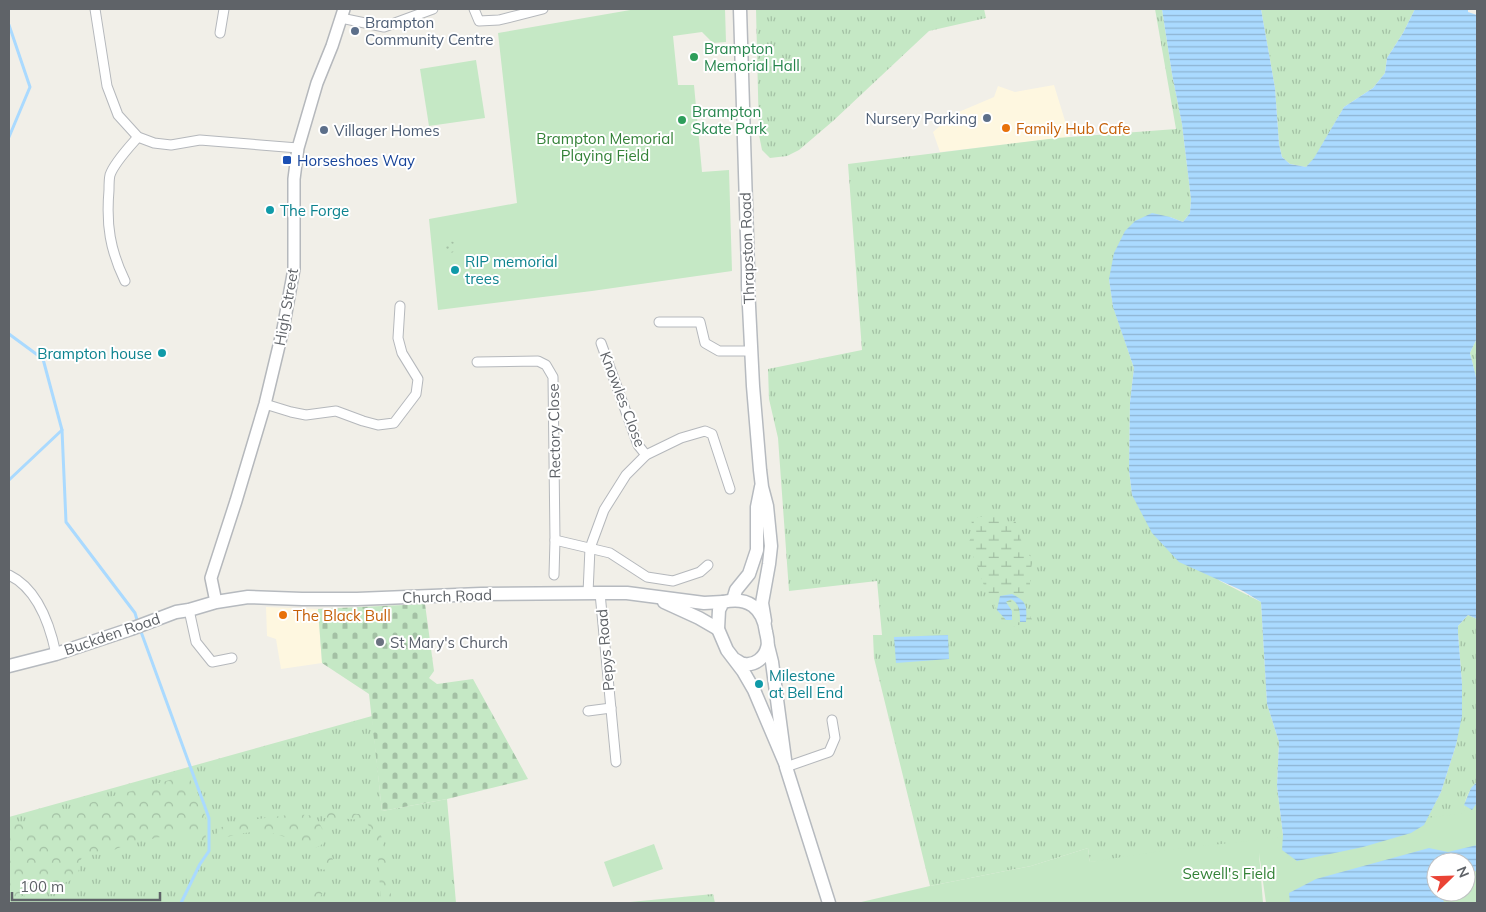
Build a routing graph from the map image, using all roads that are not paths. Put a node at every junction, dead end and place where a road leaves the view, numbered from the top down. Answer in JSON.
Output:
{"nodes":[{"id":1,"x":95,"y":9,"type":"edge"},
{"id":2,"x":224,"y":9,"type":"edge"},
{"id":3,"x":434,"y":9,"type":"edge"},
{"id":4,"x":474,"y":9,"type":"edge"},
{"id":5,"x":543,"y":9,"type":"edge"},
{"id":6,"x":740,"y":9,"type":"edge"},
{"id":7,"x":343,"y":13,"type":"edge"},
{"id":8,"x":220,"y":33,"type":"dead end"},
{"id":9,"x":138,"y":137,"type":"junction"},
{"id":10,"x":298,"y":148,"type":"junction"},
{"id":11,"x":125,"y":281,"type":"dead end"},
{"id":12,"x":400,"y":306,"type":"dead end"},
{"id":13,"x":659,"y":322,"type":"dead end"},
{"id":14,"x":601,"y":343,"type":"dead end"},
{"id":15,"x":752,"y":351,"type":"junction"},
{"id":16,"x":477,"y":362,"type":"dead end"},
{"id":17,"x":265,"y":404,"type":"junction"},
{"id":18,"x":646,"y":455,"type":"junction"},
{"id":19,"x":762,"y":486,"type":"junction"},
{"id":20,"x":730,"y":489,"type":"dead end"},
{"id":21,"x":555,"y":540,"type":"junction"},
{"id":22,"x":590,"y":548,"type":"junction"},
{"id":23,"x":708,"y":565,"type":"dead end"},
{"id":24,"x":9,"y":575,"type":"edge"},
{"id":25,"x":554,"y":575,"type":"dead end"},
{"id":26,"x":594,"y":593,"type":"junction"},
{"id":27,"x":653,"y":597,"type":"junction"},
{"id":28,"x":728,"y":601,"type":"junction"},
{"id":29,"x":216,"y":602,"type":"junction"},
{"id":30,"x":189,"y":610,"type":"junction"},
{"id":31,"x":765,"y":621,"type":"junction"},
{"id":32,"x":718,"y":629,"type":"junction"},
{"id":33,"x":768,"y":646,"type":"junction"},
{"id":34,"x":56,"y":654,"type":"junction"},
{"id":35,"x":232,"y":658,"type":"dead end"},
{"id":36,"x":734,"y":659,"type":"junction"},
{"id":37,"x":9,"y":666,"type":"edge"},
{"id":38,"x":611,"y":708,"type":"junction"},
{"id":39,"x":588,"y":711,"type":"dead end"},
{"id":40,"x":832,"y":720,"type":"dead end"},
{"id":41,"x":616,"y":762,"type":"dead end"},
{"id":42,"x":786,"y":765,"type":"junction"},
{"id":43,"x":829,"y":903,"type":"edge"}],
"edges":[{"from":1,"to":9,"type":"street"},
{"from":2,"to":8,"type":"street"},
{"from":3,"to":7,"type":"street"},
{"from":4,"to":5,"type":"street"},
{"from":6,"to":15,"type":"main road","name":"Thrapston Road"},
{"from":7,"to":10,"type":"street","name":"High Street"},
{"from":9,"to":10,"type":"street"},
{"from":9,"to":11,"type":"street"},
{"from":10,"to":17,"type":"street","name":"High Street"},
{"from":12,"to":17,"type":"street"},
{"from":13,"to":15,"type":"street"},
{"from":14,"to":18,"type":"street","name":"Knowles Close"},
{"from":15,"to":19,"type":"main road","name":"Thrapston Road"},
{"from":16,"to":21,"type":"street","name":"Rectory Close"},
{"from":17,"to":29,"type":"street","name":"High Street"},
{"from":18,"to":20,"type":"street","name":"Pepys Road"},
{"from":18,"to":22,"type":"street","name":"Pepys Road"},
{"from":19,"to":28,"type":"main road","name":"Thrapston Road"},
{"from":19,"to":31,"type":"main road","name":"Thrapston Road"},
{"from":21,"to":22,"type":"street"},
{"from":21,"to":25,"type":"street","name":"Rectory Close"},
{"from":22,"to":23,"type":"street"},
{"from":22,"to":26,"type":"street","name":"Pepys Road"},
{"from":24,"to":34,"type":"street"},
{"from":26,"to":27,"type":"main road","name":"Church Road"},
{"from":26,"to":29,"type":"main road","name":"Church Road"},
{"from":26,"to":38,"type":"street","name":"Pepys Road"},
{"from":27,"to":28,"type":"main road"},
{"from":27,"to":32,"type":"main road"},
{"from":28,"to":31,"type":"main road"},
{"from":28,"to":32,"type":"main road","name":"Thrapston Road"},
{"from":29,"to":30,"type":"main road","name":"Buckden Road"},
{"from":30,"to":34,"type":"main road","name":"Buckden Road"},
{"from":30,"to":35,"type":"street"},
{"from":31,"to":33,"type":"main road","name":"Thrapston Road"},
{"from":32,"to":36,"type":"main road"},
{"from":33,"to":36,"type":"main road"},
{"from":33,"to":42,"type":"main road","name":"Thrapston Road"},
{"from":34,"to":37,"type":"main road","name":"Buckden Road"},
{"from":36,"to":42,"type":"main road"},
{"from":38,"to":39,"type":"street","name":"Pepys Road"},
{"from":38,"to":41,"type":"street","name":"Pepys Road"},
{"from":40,"to":42,"type":"street"},
{"from":42,"to":43,"type":"main road"}]}
